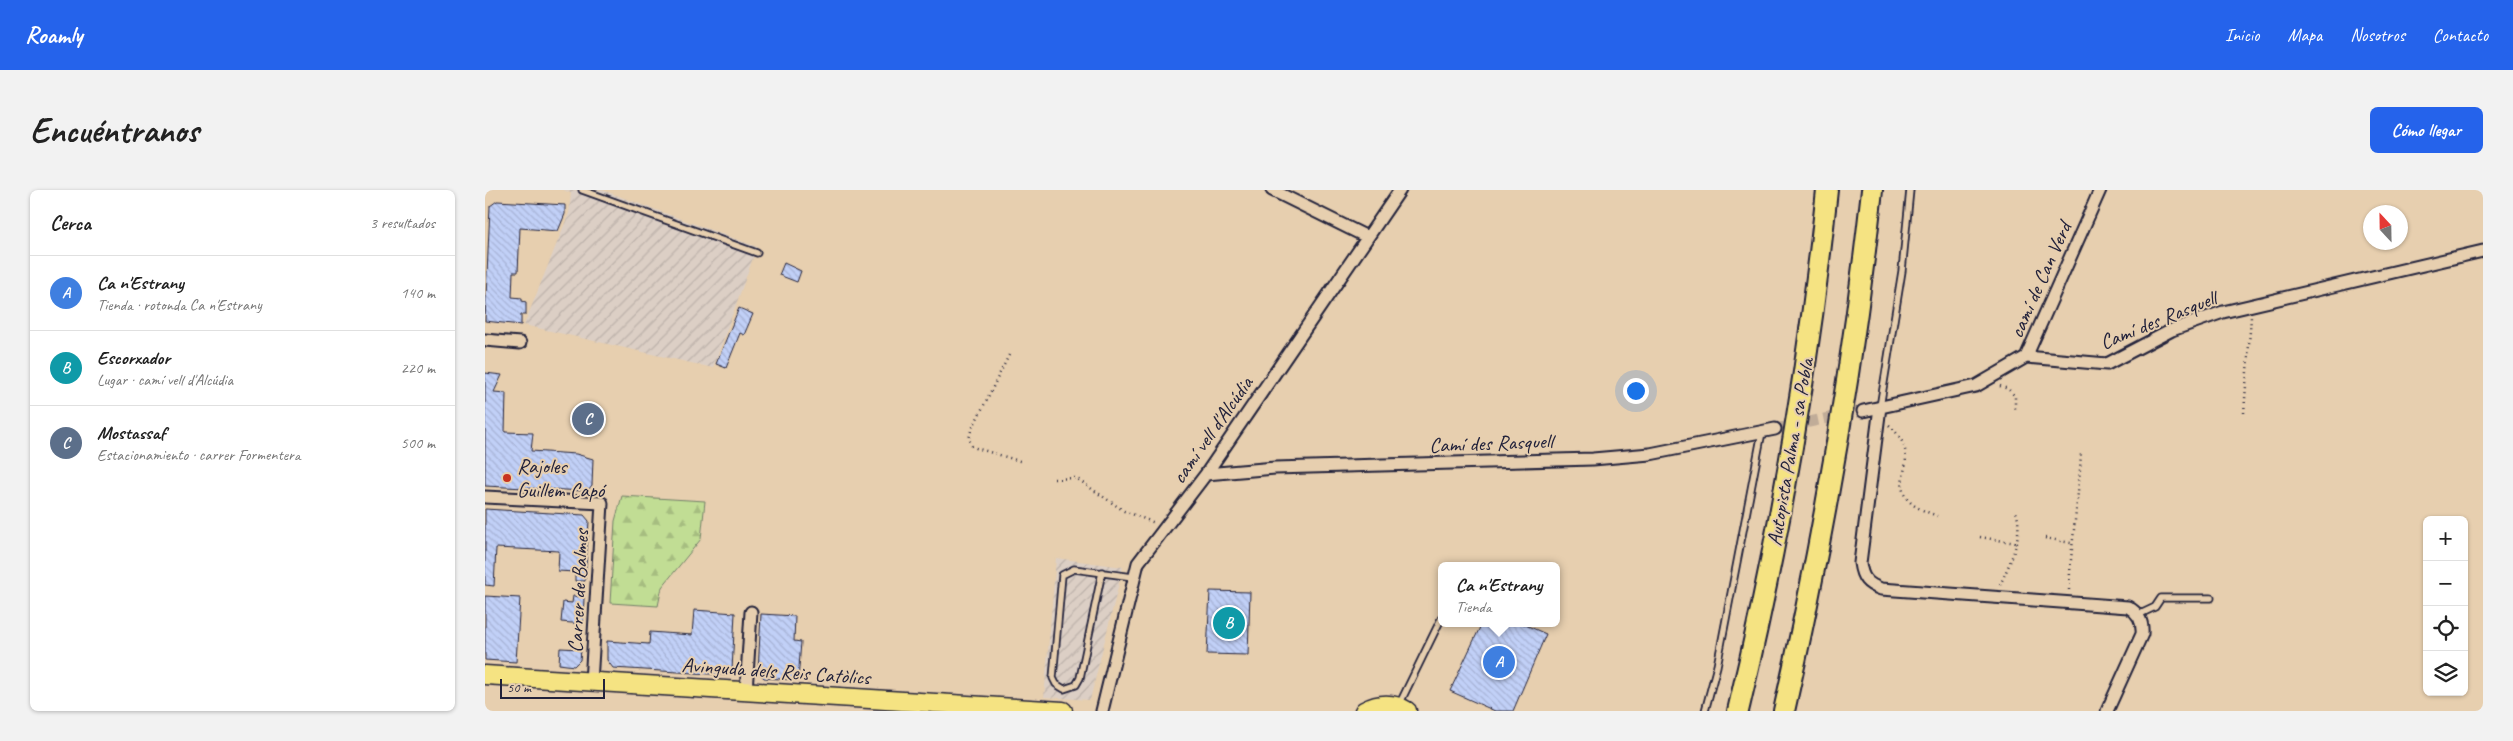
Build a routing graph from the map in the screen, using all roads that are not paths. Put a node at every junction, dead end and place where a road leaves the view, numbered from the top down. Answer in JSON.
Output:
{"nodes":[{"id":1,"x":583,"y":190,"type":"edge"},
{"id":2,"x":1272,"y":190,"type":"edge"},
{"id":3,"x":1400,"y":190,"type":"edge"},
{"id":4,"x":1827,"y":190,"type":"edge"},
{"id":5,"x":1872,"y":190,"type":"edge"},
{"id":6,"x":1910,"y":190,"type":"edge"},
{"id":7,"x":2100,"y":190,"type":"edge"},
{"id":8,"x":1367,"y":237,"type":"junction"},
{"id":9,"x":2483,"y":251,"type":"edge"},
{"id":10,"x":757,"y":253,"type":"dead end"},
{"id":11,"x":485,"y":340,"type":"edge"},
{"id":12,"x":520,"y":343,"type":"dead end"},
{"id":13,"x":2026,"y":357,"type":"junction"},
{"id":14,"x":1863,"y":410,"type":"tunnel mouth"},
{"id":15,"x":1879,"y":411,"type":"junction"},
{"id":16,"x":1775,"y":429,"type":"tunnel mouth"},
{"id":17,"x":1763,"y":432,"type":"junction"},
{"id":18,"x":1207,"y":474,"type":"junction"},
{"id":19,"x":485,"y":497,"type":"edge"},
{"id":20,"x":1102,"y":572,"type":"junction"},
{"id":21,"x":1133,"y":577,"type":"junction"},
{"id":22,"x":2211,"y":598,"type":"dead end"},
{"id":23,"x":751,"y":612,"type":"dead end"},
{"id":24,"x":2138,"y":615,"type":"junction"},
{"id":25,"x":1438,"y":626,"type":"edge"},
{"id":26,"x":485,"y":675,"type":"edge"},
{"id":27,"x":591,"y":682,"type":"junction"},
{"id":28,"x":746,"y":692,"type":"junction"},
{"id":29,"x":1403,"y":709,"type":"edge"},
{"id":30,"x":1063,"y":711,"type":"edge"},
{"id":31,"x":1102,"y":711,"type":"edge"},
{"id":32,"x":1363,"y":711,"type":"edge"},
{"id":33,"x":1705,"y":711,"type":"edge"},
{"id":34,"x":1738,"y":711,"type":"edge"},
{"id":35,"x":1784,"y":711,"type":"edge"},
{"id":36,"x":2107,"y":711,"type":"edge"}],
"edges":[{"from":1,"to":10,"type":"lane"},
{"from":2,"to":8,"type":"street"},
{"from":3,"to":8,"type":"street","name":"camí vell d'Alcúdia"},
{"from":4,"to":34,"type":"highway","name":"Autopista Palma - sa Pobla"},
{"from":5,"to":35,"type":"highway","name":"Autopista Palma - sa Pobla"},
{"from":6,"to":15,"type":"lane"},
{"from":7,"to":13,"type":"street","name":"camí de Can Verd"},
{"from":8,"to":18,"type":"street","name":"camí vell d'Alcúdia"},
{"from":9,"to":13,"type":"street","name":"Camí des Rasquell"},
{"from":11,"to":12,"type":"street"},
{"from":13,"to":15,"type":"street"},
{"from":14,"to":15,"type":"street"},
{"from":15,"to":24,"type":"street"},
{"from":16,"to":17,"type":"street","name":"Camí des Rasquell"},
{"from":17,"to":18,"type":"street","name":"Camí des Rasquell"},
{"from":17,"to":33,"type":"lane"},
{"from":18,"to":21,"type":"street","name":"camí vell d'Alcúdia"},
{"from":19,"to":27,"type":"street","name":"Carrer de Balmes"},
{"from":20,"to":20,"type":"lane"},
{"from":20,"to":21,"type":"lane"},
{"from":21,"to":31,"type":"street","name":"camí vell d'Alcúdia"},
{"from":22,"to":24,"type":"lane"},
{"from":23,"to":28,"type":"street"},
{"from":24,"to":36,"type":"street"},
{"from":25,"to":29,"type":"lane"},
{"from":26,"to":27,"type":"main road","name":"Avinguda dels Reis Catòlics"},
{"from":27,"to":28,"type":"main road","name":"Avinguda dels Reis Catòlics"},
{"from":28,"to":30,"type":"main road","name":"Avinguda dels Reis Catòlics"},
{"from":29,"to":32,"type":"main road"}]}
